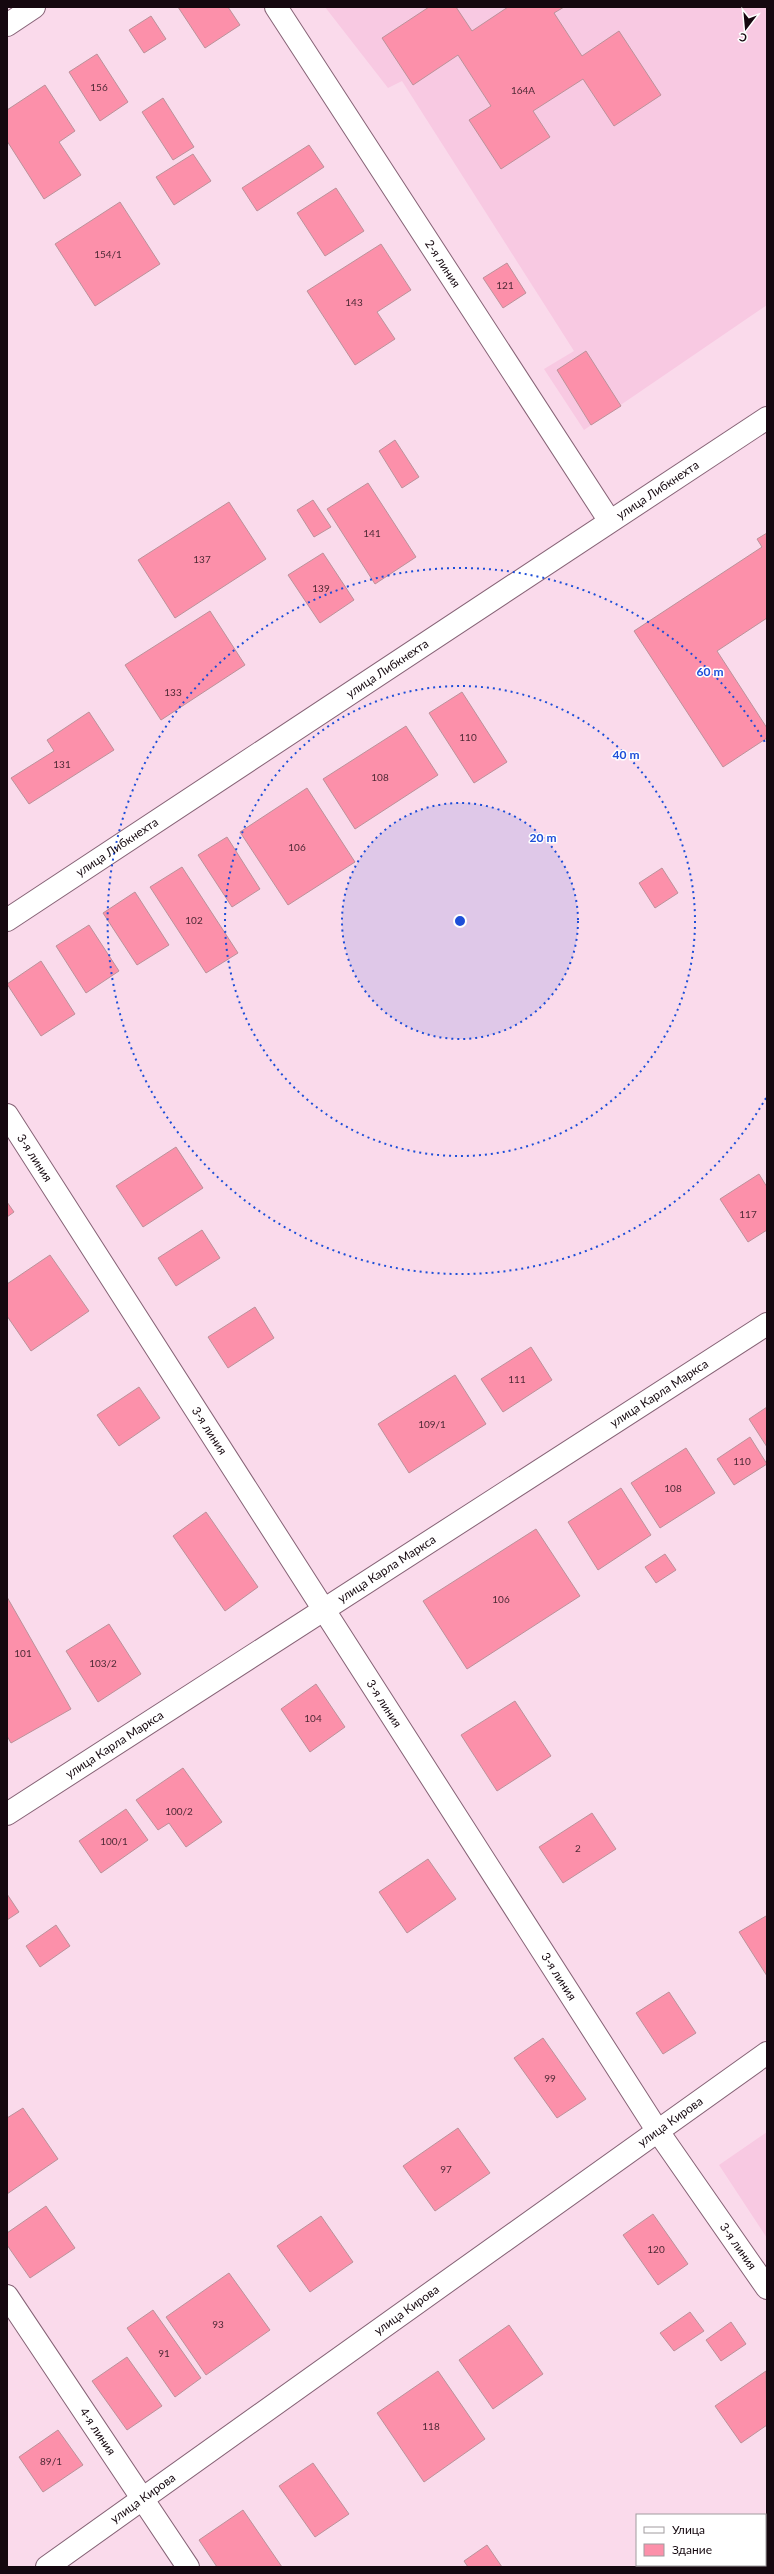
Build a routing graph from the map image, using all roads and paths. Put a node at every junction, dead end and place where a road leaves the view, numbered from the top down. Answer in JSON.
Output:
{"nodes":[{"id":1,"x":34,"y":7,"type":"edge"},
{"id":2,"x":276,"y":7,"type":"edge"},
{"id":3,"x":7,"y":25,"type":"edge"},
{"id":4,"x":767,"y":418,"type":"edge"},
{"id":5,"x":609,"y":520,"type":"junction"},
{"id":6,"x":7,"y":920,"type":"edge"},
{"id":7,"x":7,"y":1115,"type":"edge"},
{"id":8,"x":767,"y":1324,"type":"edge"},
{"id":9,"x":325,"y":1611,"type":"junction"},
{"id":10,"x":7,"y":1814,"type":"edge"},
{"id":11,"x":767,"y":2054,"type":"edge"},
{"id":12,"x":657,"y":2130,"type":"junction"},
{"id":13,"x":767,"y":2288,"type":"edge"},
{"id":14,"x":7,"y":2296,"type":"edge"},
{"id":15,"x":143,"y":2497,"type":"junction"},
{"id":16,"x":47,"y":2567,"type":"edge"},
{"id":17,"x":188,"y":2567,"type":"edge"}],
"edges":[{"from":1,"to":3,"type":"street"},
{"from":2,"to":5,"type":"street","name":"2-я линия"},
{"from":4,"to":5,"type":"street","name":"улица Либкнехта"},
{"from":5,"to":6,"type":"street","name":"улица Либкнехта"},
{"from":7,"to":9,"type":"street","name":"3-я линия"},
{"from":8,"to":9,"type":"street","name":"улица Карла Маркса"},
{"from":9,"to":10,"type":"street","name":"улица Карла Маркса"},
{"from":9,"to":12,"type":"street","name":"3-я линия"},
{"from":11,"to":12,"type":"street","name":"улица Кирова"},
{"from":12,"to":13,"type":"street","name":"3-я линия"},
{"from":12,"to":15,"type":"street","name":"улица Кирова"},
{"from":14,"to":15,"type":"street","name":"4-я линия"},
{"from":15,"to":16,"type":"street","name":"улица Кирова"},
{"from":15,"to":17,"type":"street","name":"4-я линия"}]}
